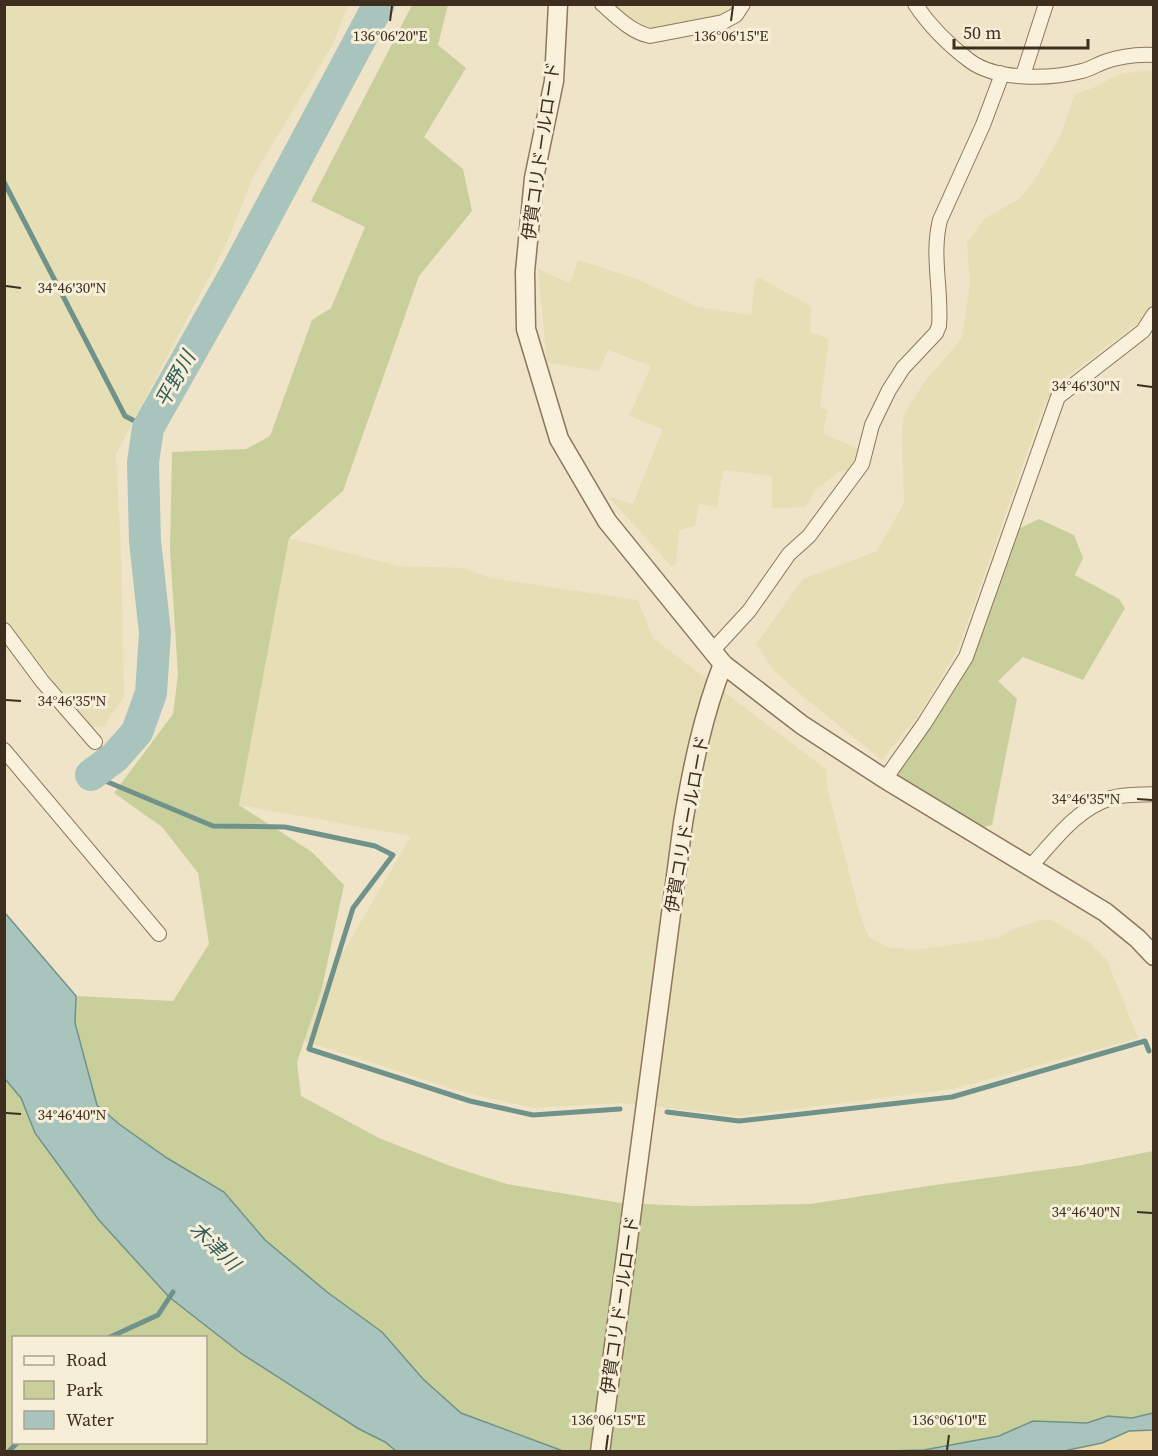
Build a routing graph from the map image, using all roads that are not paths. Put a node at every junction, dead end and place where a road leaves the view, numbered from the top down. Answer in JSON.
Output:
{"nodes":[{"id":1,"x":558,"y":4,"type":"edge"},
{"id":2,"x":602,"y":4,"type":"edge"},
{"id":3,"x":743,"y":4,"type":"edge"},
{"id":4,"x":915,"y":4,"type":"edge"},
{"id":5,"x":1046,"y":4,"type":"edge"},
{"id":6,"x":1154,"y":55,"type":"edge"},
{"id":7,"x":1000,"y":73,"type":"junction"},
{"id":8,"x":1023,"y":75,"type":"junction"},
{"id":9,"x":1154,"y":314,"type":"edge"},
{"id":10,"x":4,"y":630,"type":"edge"},
{"id":11,"x":718,"y":657,"type":"junction"},
{"id":12,"x":95,"y":742,"type":"dead end"},
{"id":13,"x":4,"y":750,"type":"edge"},
{"id":14,"x":885,"y":779,"type":"junction"},
{"id":15,"x":1154,"y":794,"type":"edge"},
{"id":16,"x":1030,"y":867,"type":"junction"},
{"id":17,"x":159,"y":934,"type":"dead end"},
{"id":18,"x":1154,"y":956,"type":"edge"},
{"id":19,"x":600,"y":1452,"type":"edge"}],
"edges":[{"from":1,"to":11,"type":"street","name":"伊賀コリドールロード"},
{"from":2,"to":3,"type":"street"},
{"from":4,"to":7,"type":"street"},
{"from":5,"to":8,"type":"street"},
{"from":6,"to":8,"type":"street"},
{"from":7,"to":8,"type":"street"},
{"from":7,"to":11,"type":"street"},
{"from":9,"to":14,"type":"street"},
{"from":10,"to":12,"type":"street"},
{"from":11,"to":14,"type":"street"},
{"from":11,"to":19,"type":"street","name":"伊賀コリドールロード"},
{"from":13,"to":17,"type":"street"},
{"from":14,"to":16,"type":"street"},
{"from":15,"to":16,"type":"street"},
{"from":16,"to":18,"type":"street"}]}
